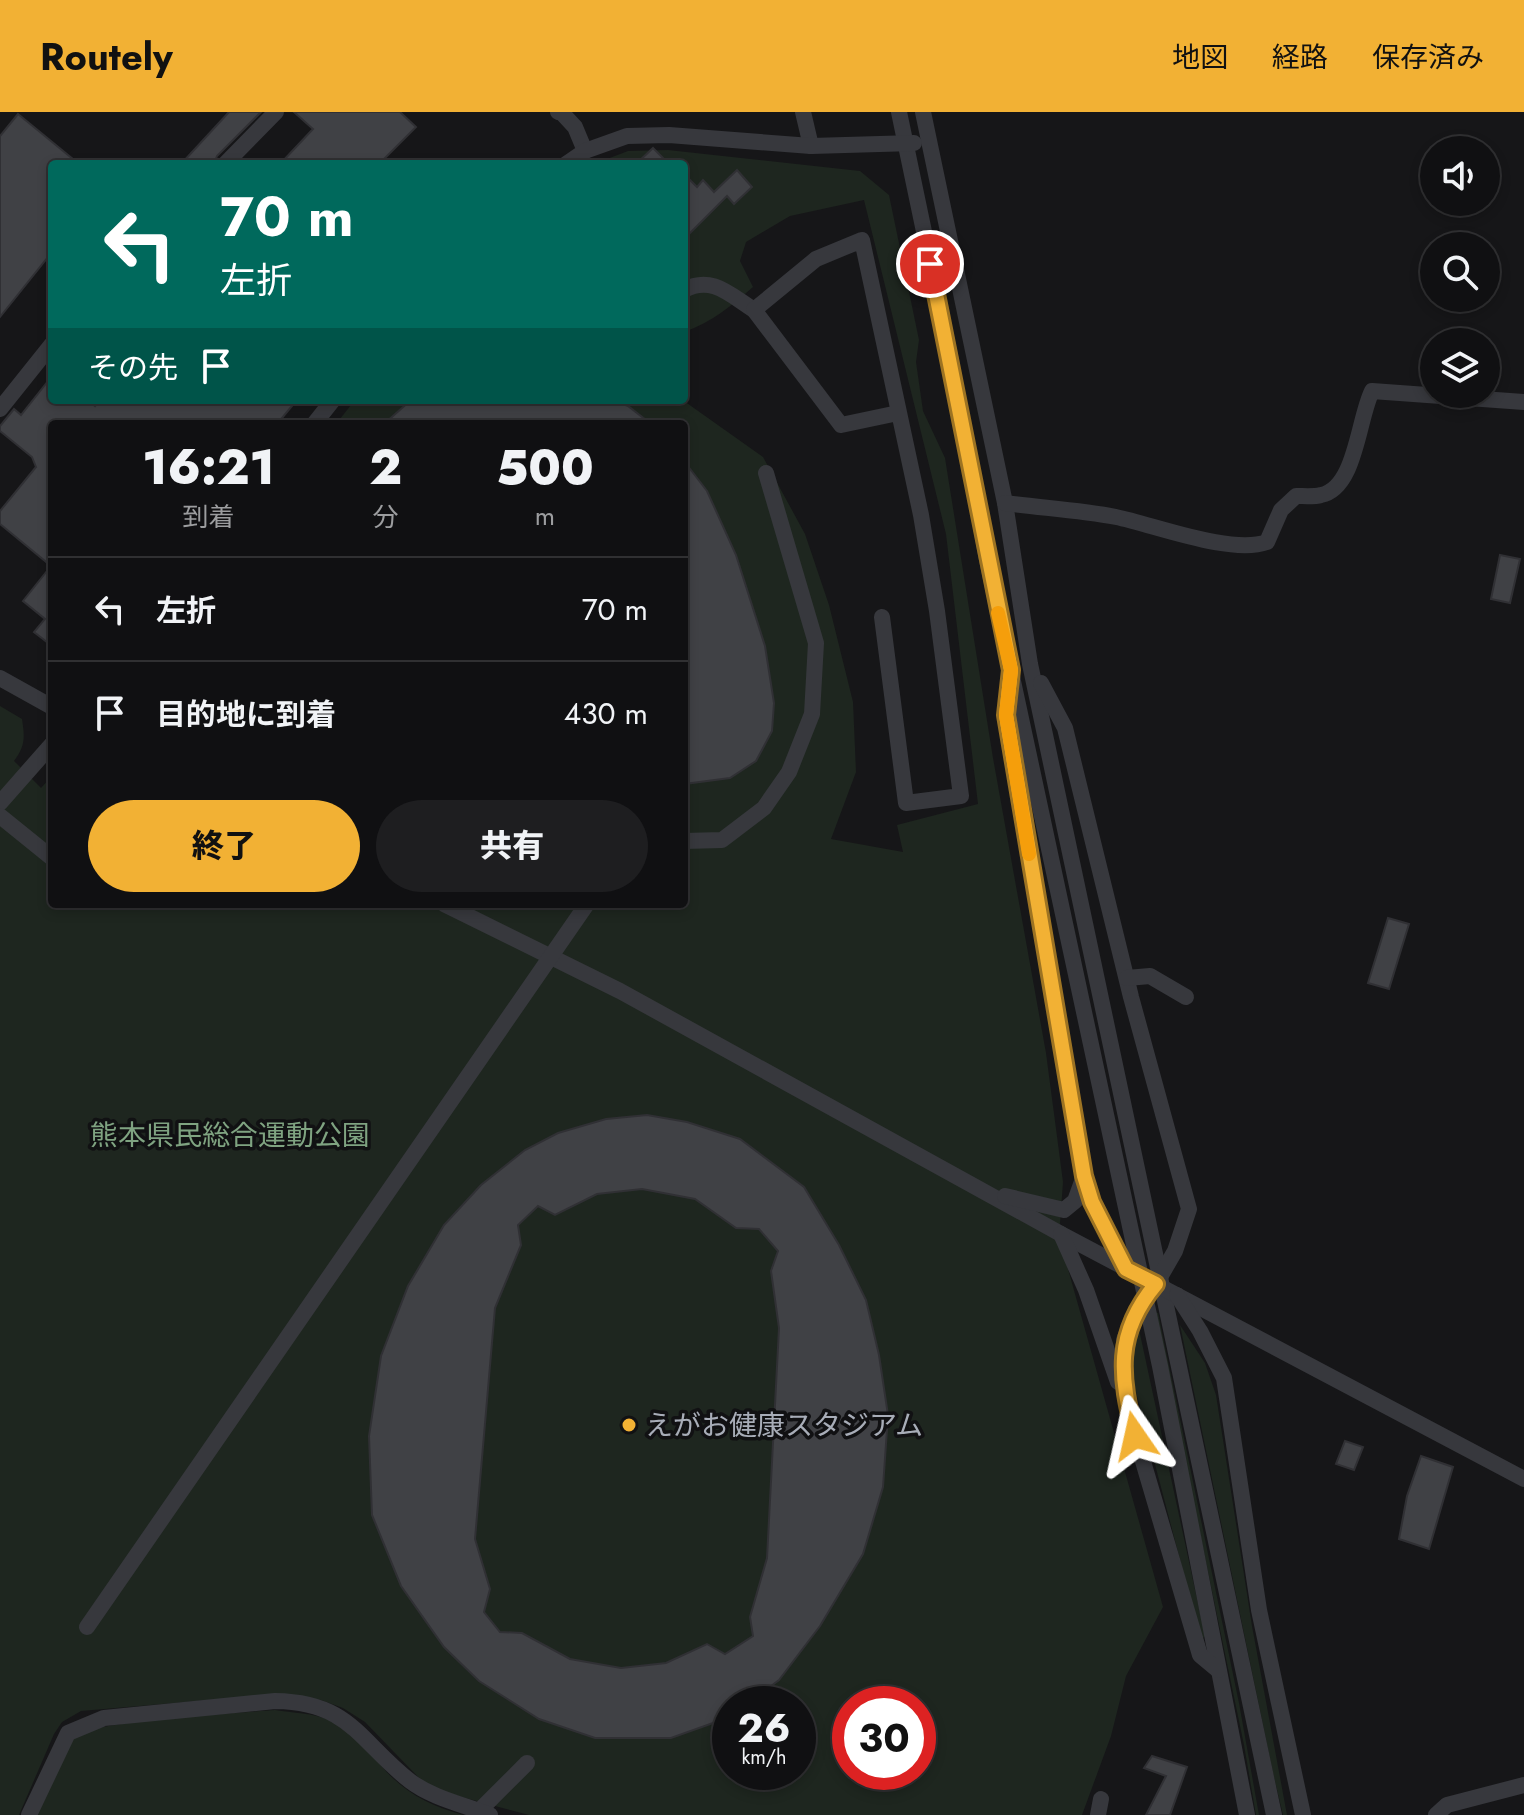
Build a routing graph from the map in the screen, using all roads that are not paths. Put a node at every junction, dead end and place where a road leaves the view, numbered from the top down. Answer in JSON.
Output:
{"nodes":[{"id":1,"x":276,"y":112,"type":"edge"},
{"id":2,"x":558,"y":112,"type":"edge"},
{"id":3,"x":803,"y":112,"type":"edge"},
{"id":4,"x":899,"y":112,"type":"edge"},
{"id":5,"x":923,"y":112,"type":"edge"},
{"id":6,"x":927,"y":140,"type":"junction"},
{"id":7,"x":905,"y":145,"type":"junction"},
{"id":8,"x":811,"y":146,"type":"junction"},
{"id":9,"x":585,"y":151,"type":"junction"},
{"id":10,"x":229,"y":160,"type":"edge"},
{"id":11,"x":572,"y":160,"type":"edge"},
{"id":12,"x":688,"y":288,"type":"edge"},
{"id":13,"x":754,"y":310,"type":"junction"},
{"id":14,"x":48,"y":349,"type":"edge"},
{"id":15,"x":1524,"y":402,"type":"edge"},
{"id":16,"x":330,"y":404,"type":"edge"},
{"id":17,"x":0,"y":409,"type":"edge"},
{"id":18,"x":898,"y":413,"type":"junction"},
{"id":19,"x":317,"y":420,"type":"edge"},
{"id":20,"x":766,"y":473,"type":"dead end"},
{"id":21,"x":1005,"y":503,"type":"junction"},
{"id":22,"x":882,"y":617,"type":"dead end"},
{"id":23,"x":1030,"y":664,"type":"junction"},
{"id":24,"x":1011,"y":670,"type":"junction"},
{"id":25,"x":0,"y":678,"type":"edge"},
{"id":26,"x":48,"y":705,"type":"edge"},
{"id":27,"x":48,"y":749,"type":"edge"},
{"id":28,"x":0,"y":803,"type":"edge"},
{"id":29,"x":0,"y":816,"type":"edge"},
{"id":30,"x":688,"y":841,"type":"edge"},
{"id":31,"x":48,"y":855,"type":"edge"},
{"id":32,"x":452,"y":908,"type":"edge"},
{"id":33,"x":584,"y":908,"type":"edge"},
{"id":34,"x":1127,"y":978,"type":"junction"},
{"id":35,"x":1186,"y":997,"type":"dead end"},
{"id":36,"x":1084,"y":1176,"type":"junction"},
{"id":37,"x":984,"y":1191,"type":"junction"},
{"id":38,"x":1061,"y":1234,"type":"junction"},
{"id":39,"x":1126,"y":1269,"type":"junction"},
{"id":40,"x":1156,"y":1284,"type":"junction"},
{"id":41,"x":1176,"y":1293,"type":"junction"},
{"id":42,"x":1168,"y":1365,"type":"junction"},
{"id":43,"x":1130,"y":1415,"type":"junction"},
{"id":44,"x":1524,"y":1479,"type":"edge"},
{"id":45,"x":87,"y":1627,"type":"dead end"},
{"id":46,"x":1218,"y":1670,"type":"junction"},
{"id":47,"x":527,"y":1763,"type":"dead end"},
{"id":48,"x":1524,"y":1785,"type":"edge"},
{"id":49,"x":485,"y":1813,"type":"edge"},
{"id":50,"x":29,"y":1815,"type":"edge"},
{"id":51,"x":1247,"y":1815,"type":"edge"},
{"id":52,"x":1274,"y":1815,"type":"edge"},
{"id":53,"x":1303,"y":1815,"type":"edge"},
{"id":54,"x":1436,"y":1815,"type":"edge"}],
"edges":[{"from":1,"to":10,"type":"street"},
{"from":2,"to":9,"type":"street"},
{"from":3,"to":8,"type":"street"},
{"from":4,"to":7,"type":"street"},
{"from":5,"to":6,"type":"street"},
{"from":6,"to":7,"type":"street"},
{"from":6,"to":21,"type":"street"},
{"from":7,"to":8,"type":"street"},
{"from":7,"to":24,"type":"street"},
{"from":8,"to":9,"type":"street"},
{"from":9,"to":11,"type":"street"},
{"from":12,"to":13,"type":"street"},
{"from":13,"to":18,"type":"street"},
{"from":13,"to":18,"type":"street"},
{"from":14,"to":17,"type":"street"},
{"from":15,"to":21,"type":"street"},
{"from":16,"to":19,"type":"street"},
{"from":18,"to":22,"type":"street"},
{"from":20,"to":30,"type":"street"},
{"from":21,"to":23,"type":"street"},
{"from":23,"to":34,"type":"street"},
{"from":23,"to":42,"type":"street"},
{"from":24,"to":36,"type":"street"},
{"from":24,"to":42,"type":"street"},
{"from":25,"to":26,"type":"street"},
{"from":27,"to":28,"type":"street"},
{"from":29,"to":31,"type":"street"},
{"from":32,"to":37,"type":"street"},
{"from":33,"to":45,"type":"street"},
{"from":34,"to":35,"type":"street"},
{"from":34,"to":40,"type":"street"},
{"from":36,"to":37,"type":"street"},
{"from":36,"to":39,"type":"street"},
{"from":37,"to":38,"type":"street"},
{"from":38,"to":39,"type":"street"},
{"from":38,"to":43,"type":"street"},
{"from":39,"to":40,"type":"street"},
{"from":40,"to":41,"type":"street"},
{"from":40,"to":43,"type":"street"},
{"from":41,"to":44,"type":"street"},
{"from":41,"to":53,"type":"street"},
{"from":42,"to":46,"type":"street"},
{"from":42,"to":52,"type":"street"},
{"from":43,"to":46,"type":"street"},
{"from":46,"to":51,"type":"street"},
{"from":47,"to":49,"type":"street"},
{"from":48,"to":54,"type":"street"},
{"from":49,"to":50,"type":"street"}]}
